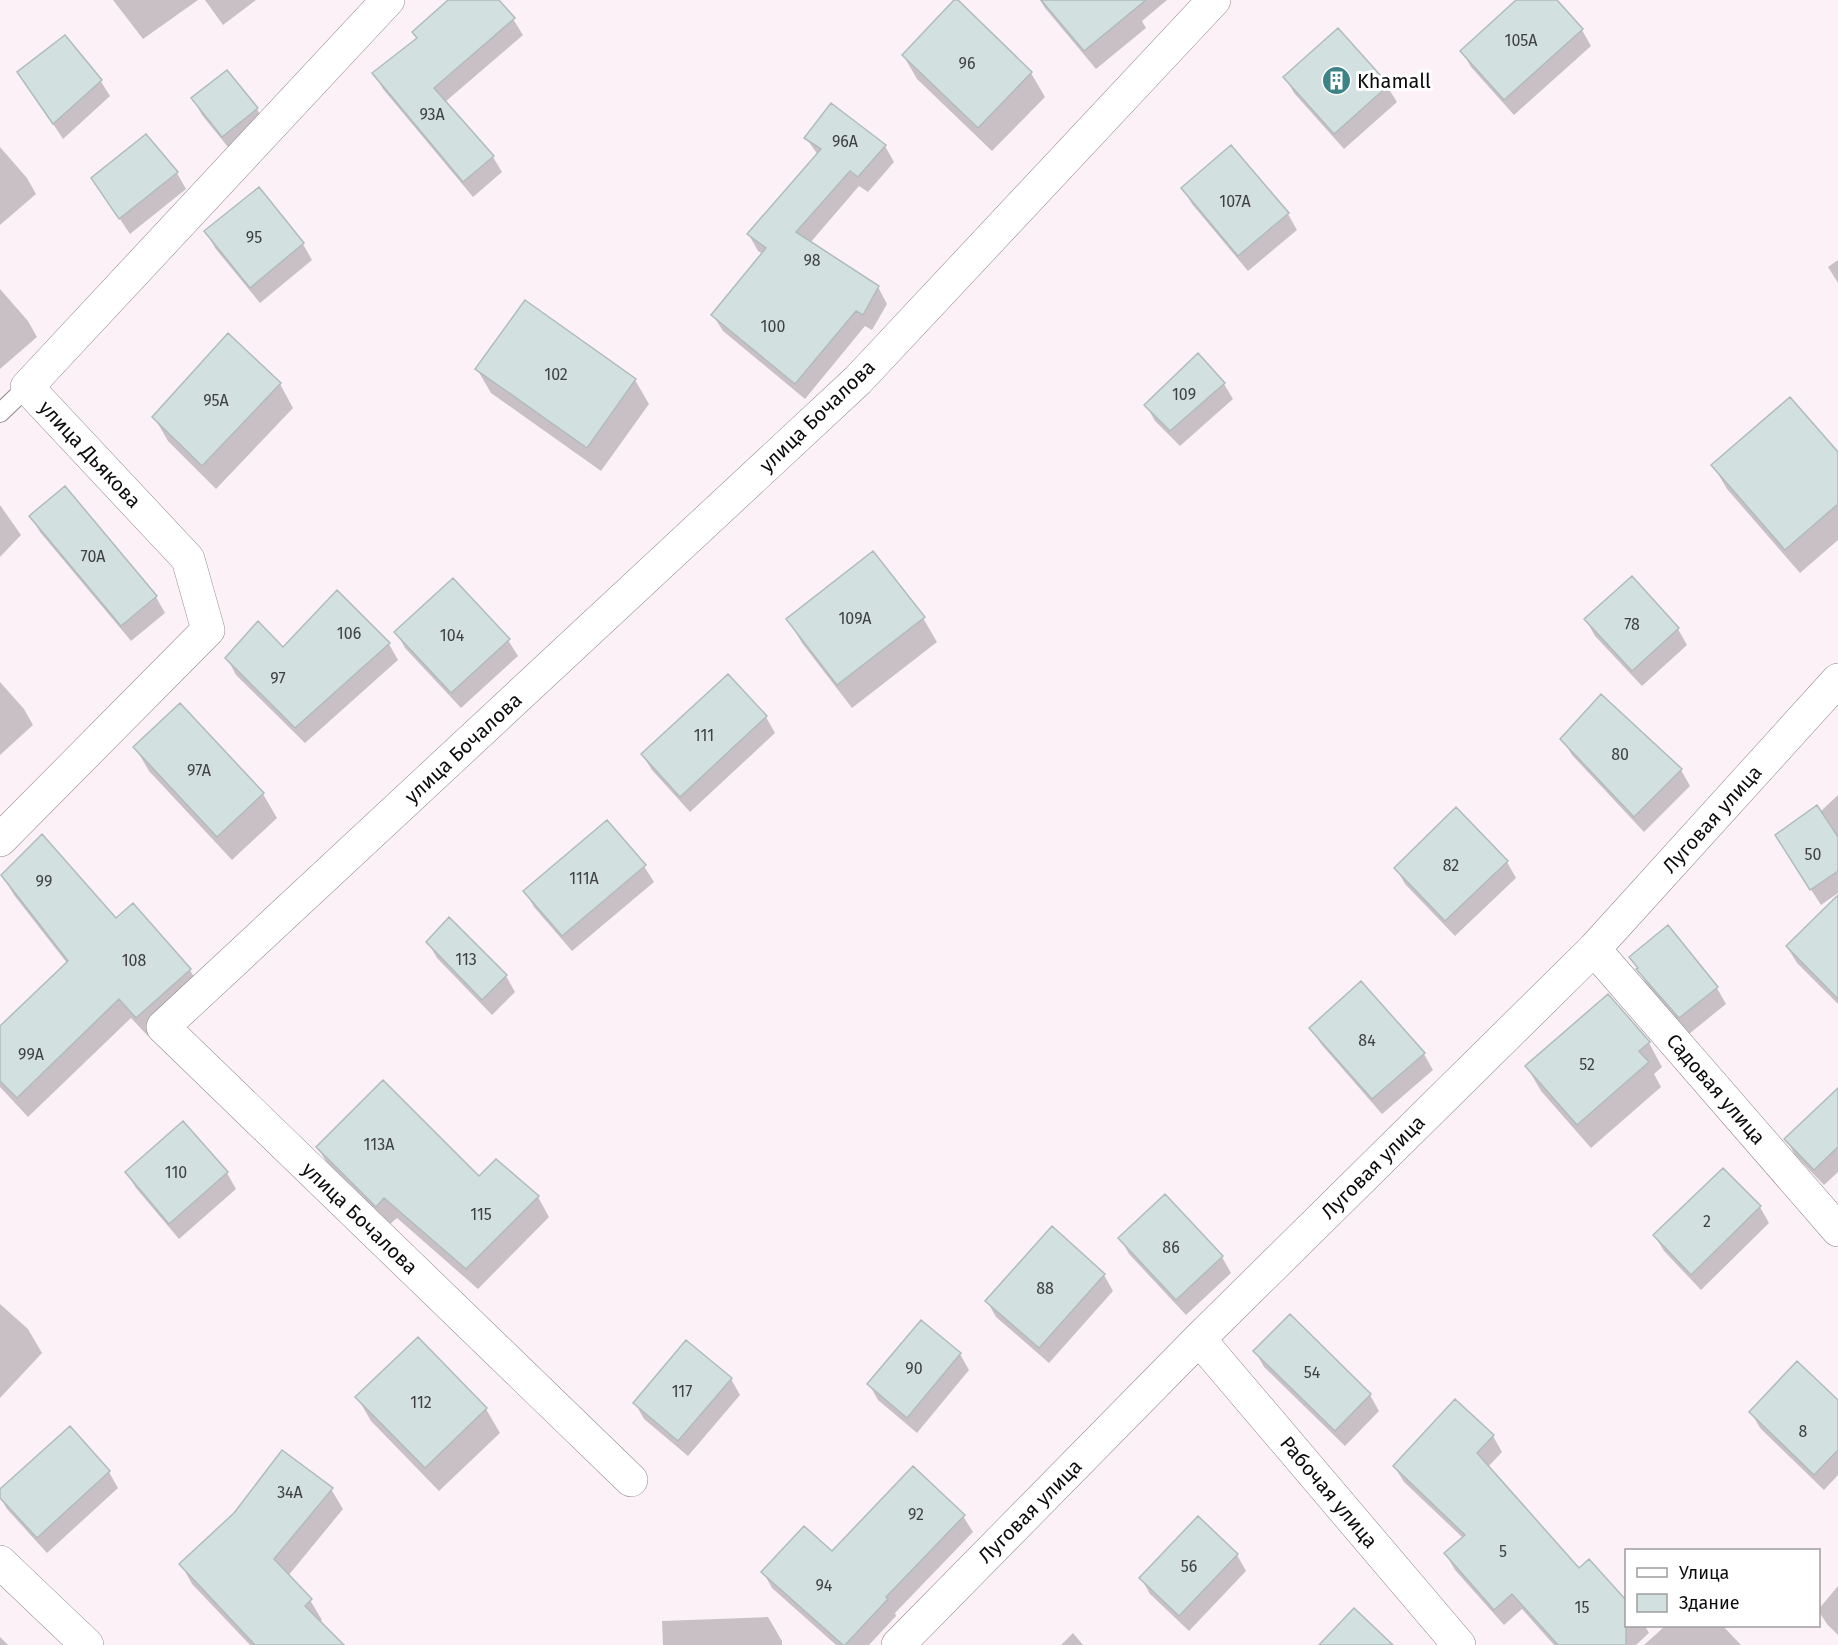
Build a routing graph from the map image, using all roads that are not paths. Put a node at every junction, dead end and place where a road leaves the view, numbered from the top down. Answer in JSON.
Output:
{"nodes":[{"id":1,"x":388,"y":0,"type":"edge"},
{"id":2,"x":1214,"y":0,"type":"edge"},
{"id":3,"x":27,"y":387,"type":"junction"},
{"id":4,"x":0,"y":413,"type":"edge"},
{"id":5,"x":1838,"y":680,"type":"edge"},
{"id":6,"x":0,"y":840,"type":"edge"},
{"id":7,"x":1594,"y":949,"type":"junction"},
{"id":8,"x":1838,"y":1230,"type":"edge"},
{"id":9,"x":1199,"y":1339,"type":"junction"},
{"id":10,"x":631,"y":1480,"type":"dead end"},
{"id":11,"x":0,"y":1562,"type":"edge"},
{"id":12,"x":87,"y":1645,"type":"edge"},
{"id":13,"x":898,"y":1645,"type":"edge"},
{"id":14,"x":1459,"y":1645,"type":"edge"}],
"edges":[{"from":1,"to":3,"type":"street","name":"улица Дьякова"},
{"from":2,"to":10,"type":"street","name":"улица Бочалова"},
{"from":3,"to":4,"type":"lane"},
{"from":3,"to":6,"type":"street","name":"улица Дьякова"},
{"from":5,"to":7,"type":"street","name":"Луговая улица"},
{"from":7,"to":8,"type":"street","name":"Садовая улица"},
{"from":7,"to":9,"type":"street","name":"Луговая улица"},
{"from":9,"to":13,"type":"street","name":"Луговая улица"},
{"from":9,"to":14,"type":"street","name":"Рабочая улица"},
{"from":11,"to":12,"type":"street"}]}
